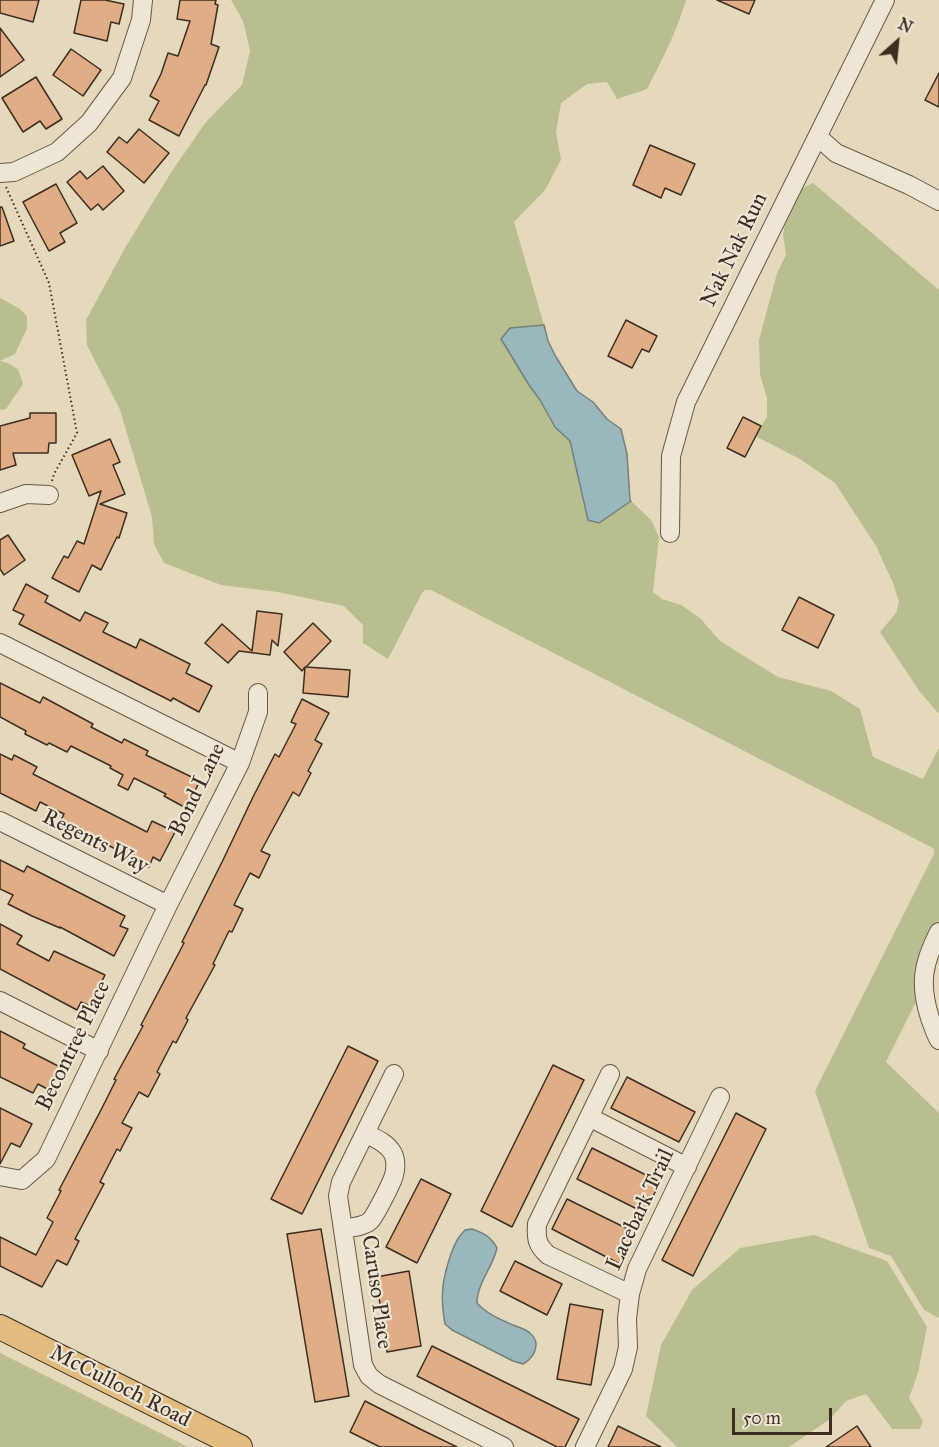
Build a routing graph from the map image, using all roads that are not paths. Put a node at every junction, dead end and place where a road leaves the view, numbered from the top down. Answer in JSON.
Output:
{"nodes":[{"id":1,"x":143,"y":0,"type":"edge"},
{"id":2,"x":885,"y":0,"type":"edge"},
{"id":3,"x":818,"y":137,"type":"junction"},
{"id":4,"x":0,"y":173,"type":"edge"},
{"id":5,"x":939,"y":201,"type":"edge"},
{"id":6,"x":49,"y":495,"type":"road end"},
{"id":7,"x":0,"y":503,"type":"edge"},
{"id":8,"x":670,"y":533,"type":"dead end"},
{"id":9,"x":0,"y":643,"type":"edge"},
{"id":10,"x":258,"y":693,"type":"dead end"},
{"id":11,"x":240,"y":763,"type":"junction"},
{"id":12,"x":0,"y":821,"type":"edge"},
{"id":13,"x":168,"y":905,"type":"junction"},
{"id":14,"x":939,"y":932,"type":"edge"},
{"id":15,"x":932,"y":968,"type":"edge"},
{"id":16,"x":0,"y":1001,"type":"edge"},
{"id":17,"x":939,"y":1040,"type":"edge"},
{"id":18,"x":99,"y":1051,"type":"junction"},
{"id":19,"x":394,"y":1074,"type":"dead end"},
{"id":20,"x":610,"y":1074,"type":"dead end"},
{"id":21,"x":720,"y":1097,"type":"dead end"},
{"id":22,"x":589,"y":1117,"type":"junction"},
{"id":23,"x":365,"y":1133,"type":"junction"},
{"id":24,"x":687,"y":1167,"type":"junction"},
{"id":25,"x":0,"y":1176,"type":"edge"},
{"id":26,"x":343,"y":1229,"type":"junction"},
{"id":27,"x":630,"y":1294,"type":"junction"},
{"id":28,"x":0,"y":1327,"type":"edge"},
{"id":29,"x":240,"y":1447,"type":"edge"},
{"id":30,"x":504,"y":1447,"type":"edge"},
{"id":31,"x":585,"y":1447,"type":"edge"}],
"edges":[{"from":1,"to":4,"type":"street"},
{"from":2,"to":3,"type":"street","name":"Nak Nak Run"},
{"from":3,"to":5,"type":"street"},
{"from":3,"to":8,"type":"street","name":"Nak Nak Run"},
{"from":6,"to":7,"type":"street"},
{"from":9,"to":11,"type":"street"},
{"from":10,"to":11,"type":"street","name":"Bond Lane"},
{"from":11,"to":13,"type":"street","name":"Bond Lane"},
{"from":12,"to":13,"type":"street","name":"Regents Way"},
{"from":13,"to":18,"type":"street","name":"Becontree Place"},
{"from":14,"to":15,"type":"street"},
{"from":15,"to":17,"type":"street"},
{"from":16,"to":18,"type":"street"},
{"from":18,"to":25,"type":"street","name":"Becontree Place"},
{"from":19,"to":23,"type":"street","name":"Caruso Place"},
{"from":20,"to":22,"type":"street"},
{"from":21,"to":24,"type":"street","name":"Lacebark Trail"},
{"from":22,"to":24,"type":"street"},
{"from":22,"to":27,"type":"street"},
{"from":23,"to":26,"type":"street","name":"Caruso Place"},
{"from":23,"to":26,"type":"street"},
{"from":24,"to":27,"type":"street","name":"Lacebark Trail"},
{"from":26,"to":30,"type":"street","name":"Caruso Place"},
{"from":27,"to":31,"type":"street","name":"Lacebark Trail"},
{"from":28,"to":29,"type":"main road","name":"McCulloch Road"}]}
